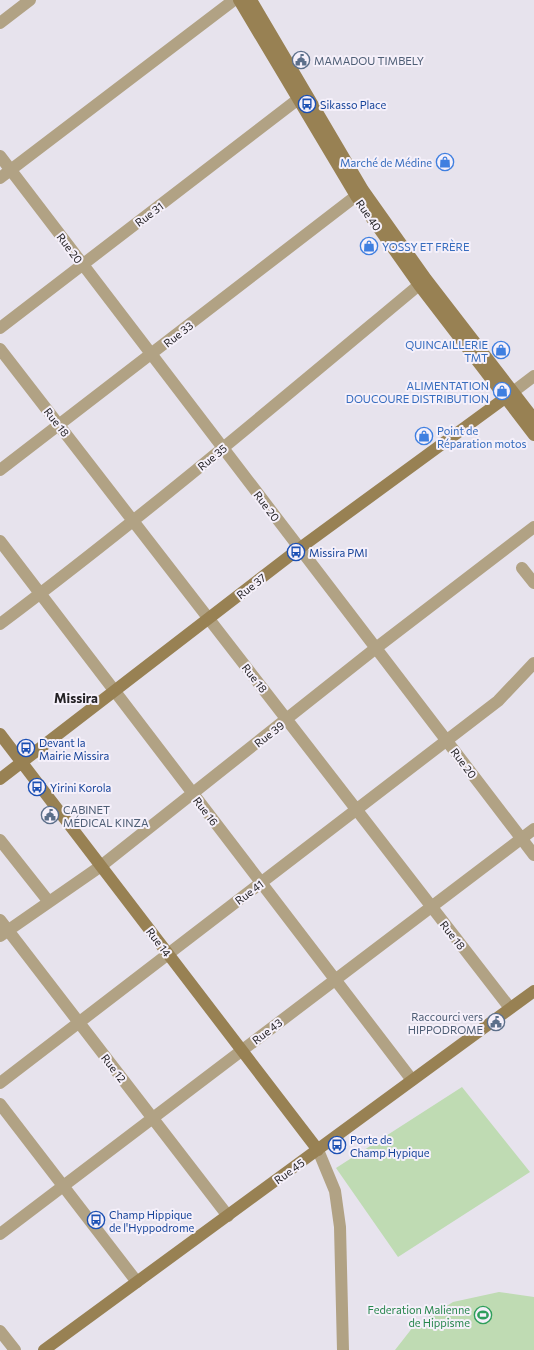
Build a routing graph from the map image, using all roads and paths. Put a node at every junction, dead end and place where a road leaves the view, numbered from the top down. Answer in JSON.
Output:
{"nodes":[{"id":1,"x":30,"y":0,"type":"edge"},
{"id":2,"x":234,"y":0,"type":"edge"},
{"id":3,"x":239,"y":0,"type":"edge"},
{"id":4,"x":251,"y":0,"type":"edge"},
{"id":5,"x":0,"y":23,"type":"edge"},
{"id":6,"x":297,"y":100,"type":"junction"},
{"id":7,"x":0,"y":156,"type":"edge"},
{"id":8,"x":11,"y":170,"type":"junction"},
{"id":9,"x":0,"y":178,"type":"edge"},
{"id":10,"x":356,"y":196,"type":"junction"},
{"id":11,"x":83,"y":264,"type":"junction"},
{"id":12,"x":419,"y":286,"type":"junction"},
{"id":13,"x":0,"y":328,"type":"edge"},
{"id":14,"x":0,"y":349,"type":"edge"},
{"id":15,"x":152,"y":354,"type":"junction"},
{"id":16,"x":534,"y":376,"type":"edge"},
{"id":17,"x":509,"y":395,"type":"junction"},
{"id":18,"x":534,"y":419,"type":"edge"},
{"id":19,"x":59,"y":425,"type":"junction"},
{"id":20,"x":534,"y":435,"type":"edge"},
{"id":21,"x":223,"y":448,"type":"junction"},
{"id":22,"x":0,"y":470,"type":"edge"},
{"id":23,"x":133,"y":521,"type":"junction"},
{"id":24,"x":534,"y":527,"type":"edge"},
{"id":25,"x":0,"y":541,"type":"edge"},
{"id":26,"x":300,"y":548,"type":"junction"},
{"id":27,"x":522,"y":568,"type":"dead end"},
{"id":28,"x":534,"y":583,"type":"edge"},
{"id":29,"x":40,"y":594,"type":"junction"},
{"id":30,"x":208,"y":618,"type":"junction"},
{"id":31,"x":0,"y":624,"type":"edge"},
{"id":32,"x":376,"y":648,"type":"junction"},
{"id":33,"x":534,"y":663,"type":"edge"},
{"id":34,"x":115,"y":691,"type":"junction"},
{"id":35,"x":287,"y":720,"type":"junction"},
{"id":36,"x":0,"y":734,"type":"edge"},
{"id":37,"x":447,"y":741,"type":"junction"},
{"id":38,"x":22,"y":762,"type":"junction"},
{"id":39,"x":0,"y":779,"type":"edge"},
{"id":40,"x":192,"y":793,"type":"junction"},
{"id":41,"x":357,"y":810,"type":"junction"},
{"id":42,"x":534,"y":829,"type":"edge"},
{"id":43,"x":521,"y":838,"type":"junction"},
{"id":44,"x":0,"y":840,"type":"edge"},
{"id":45,"x":534,"y":855,"type":"edge"},
{"id":46,"x":101,"y":866,"type":"junction"},
{"id":47,"x":261,"y":883,"type":"junction"},
{"id":48,"x":48,"y":902,"type":"junction"},
{"id":49,"x":431,"y":907,"type":"junction"},
{"id":50,"x":0,"y":920,"type":"edge"},
{"id":51,"x":4,"y":934,"type":"edge"},
{"id":52,"x":168,"y":954,"type":"junction"},
{"id":53,"x":335,"y":980,"type":"junction"},
{"id":54,"x":533,"y":994,"type":"edge"},
{"id":55,"x":510,"y":1008,"type":"junction"},
{"id":56,"x":79,"y":1023,"type":"junction"},
{"id":57,"x":242,"y":1050,"type":"junction"},
{"id":58,"x":412,"y":1080,"type":"junction"},
{"id":59,"x":0,"y":1083,"type":"edge"},
{"id":60,"x":0,"y":1104,"type":"edge"},
{"id":61,"x":152,"y":1118,"type":"junction"},
{"id":62,"x":318,"y":1150,"type":"junction"},
{"id":63,"x":63,"y":1186,"type":"junction"},
{"id":64,"x":228,"y":1216,"type":"junction"},
{"id":65,"x":0,"y":1234,"type":"edge"},
{"id":66,"x":137,"y":1282,"type":"junction"},
{"id":67,"x":0,"y":1331,"type":"edge"},
{"id":68,"x":14,"y":1350,"type":"edge"},
{"id":69,"x":44,"y":1350,"type":"edge"},
{"id":70,"x":342,"y":1350,"type":"edge"}],
"edges":[{"from":1,"to":5,"type":"street"},
{"from":2,"to":8,"type":"street"},
{"from":3,"to":6,"type":"street","name":"Rue 40"},
{"from":4,"to":17,"type":"street","name":"Rue 40"},
{"from":6,"to":10,"type":"street","name":"Rue 40"},
{"from":6,"to":11,"type":"street","name":"Rue 31"},
{"from":7,"to":8,"type":"street","name":"Rue 20"},
{"from":8,"to":9,"type":"street"},
{"from":8,"to":11,"type":"street","name":"Rue 20"},
{"from":10,"to":12,"type":"street","name":"Rue 40"},
{"from":10,"to":15,"type":"street","name":"Rue 33"},
{"from":11,"to":13,"type":"street","name":"Rue 31"},
{"from":11,"to":15,"type":"street","name":"Rue 20"},
{"from":12,"to":17,"type":"street","name":"Rue 40"},
{"from":12,"to":21,"type":"street","name":"Rue 35"},
{"from":14,"to":19,"type":"street","name":"Rue 18"},
{"from":15,"to":19,"type":"street","name":"Rue 33"},
{"from":15,"to":21,"type":"street","name":"Rue 20"},
{"from":16,"to":17,"type":"street"},
{"from":17,"to":18,"type":"street","name":"Rue 40"},
{"from":17,"to":20,"type":"street","name":"Rue 40"},
{"from":17,"to":26,"type":"street","name":"Rue 37"},
{"from":19,"to":22,"type":"street","name":"Rue 33"},
{"from":19,"to":23,"type":"street","name":"Rue 18"},
{"from":21,"to":23,"type":"street","name":"Rue 35"},
{"from":21,"to":26,"type":"street","name":"Rue 20"},
{"from":23,"to":29,"type":"street","name":"Rue 35"},
{"from":23,"to":30,"type":"street","name":"Rue 18"},
{"from":24,"to":32,"type":"street","name":"Rue 39"},
{"from":25,"to":29,"type":"street","name":"Rue 16"},
{"from":26,"to":30,"type":"street","name":"Rue 37"},
{"from":26,"to":32,"type":"street","name":"Rue 20"},
{"from":27,"to":28,"type":"street"},
{"from":29,"to":31,"type":"street","name":"Rue 35"},
{"from":29,"to":34,"type":"street","name":"Rue 16"},
{"from":30,"to":34,"type":"street","name":"Rue 37"},
{"from":30,"to":35,"type":"street","name":"Rue 18"},
{"from":32,"to":35,"type":"street","name":"Rue 39"},
{"from":32,"to":37,"type":"street","name":"Rue 20"},
{"from":33,"to":37,"type":"street","name":"Rue 41"},
{"from":34,"to":38,"type":"street","name":"Rue 37"},
{"from":34,"to":40,"type":"street","name":"Rue 16"},
{"from":35,"to":40,"type":"street","name":"Rue 39"},
{"from":35,"to":41,"type":"street","name":"Rue 18"},
{"from":36,"to":38,"type":"street","name":"Rue 14"},
{"from":37,"to":41,"type":"street","name":"Rue 41"},
{"from":37,"to":43,"type":"street","name":"Rue 20"},
{"from":38,"to":39,"type":"street","name":"Rue 37"},
{"from":38,"to":46,"type":"street","name":"Rue 14"},
{"from":40,"to":46,"type":"street","name":"Rue 39"},
{"from":40,"to":47,"type":"street","name":"Rue 16"},
{"from":41,"to":47,"type":"street","name":"Rue 41"},
{"from":41,"to":49,"type":"street","name":"Rue 18"},
{"from":42,"to":43,"type":"street","name":"Rue 43"},
{"from":43,"to":45,"type":"street","name":"Rue 20"},
{"from":43,"to":49,"type":"street","name":"Rue 43"},
{"from":44,"to":48,"type":"street"},
{"from":46,"to":48,"type":"street","name":"Rue 39"},
{"from":46,"to":52,"type":"street","name":"Rue 14"},
{"from":47,"to":52,"type":"street","name":"Rue 41"},
{"from":47,"to":53,"type":"street","name":"Rue 16"},
{"from":48,"to":51,"type":"street","name":"Rue 39"},
{"from":49,"to":53,"type":"street","name":"Rue 43"},
{"from":49,"to":55,"type":"street","name":"Rue 18"},
{"from":50,"to":51,"type":"street","name":"Rue 12"},
{"from":51,"to":56,"type":"street","name":"Rue 12"},
{"from":52,"to":56,"type":"street","name":"Rue 41"},
{"from":52,"to":57,"type":"street","name":"Rue 14"},
{"from":53,"to":57,"type":"street","name":"Rue 43"},
{"from":53,"to":58,"type":"street","name":"Rue 16"},
{"from":54,"to":55,"type":"street","name":"Rue 45"},
{"from":55,"to":58,"type":"street","name":"Rue 45"},
{"from":56,"to":59,"type":"street","name":"Rue 41"},
{"from":56,"to":61,"type":"street","name":"Rue 12"},
{"from":57,"to":61,"type":"street","name":"Rue 43"},
{"from":57,"to":62,"type":"street","name":"Rue 14"},
{"from":58,"to":62,"type":"street","name":"Rue 45"},
{"from":60,"to":63,"type":"street"},
{"from":61,"to":63,"type":"street","name":"Rue 43"},
{"from":61,"to":64,"type":"street","name":"Rue 12"},
{"from":62,"to":64,"type":"street","name":"Rue 45"},
{"from":62,"to":70,"type":"street"},
{"from":63,"to":65,"type":"street","name":"Rue 43"},
{"from":63,"to":66,"type":"street"},
{"from":64,"to":66,"type":"street","name":"Rue 45"},
{"from":66,"to":69,"type":"street","name":"Rue 45"},
{"from":67,"to":68,"type":"street"}]}
